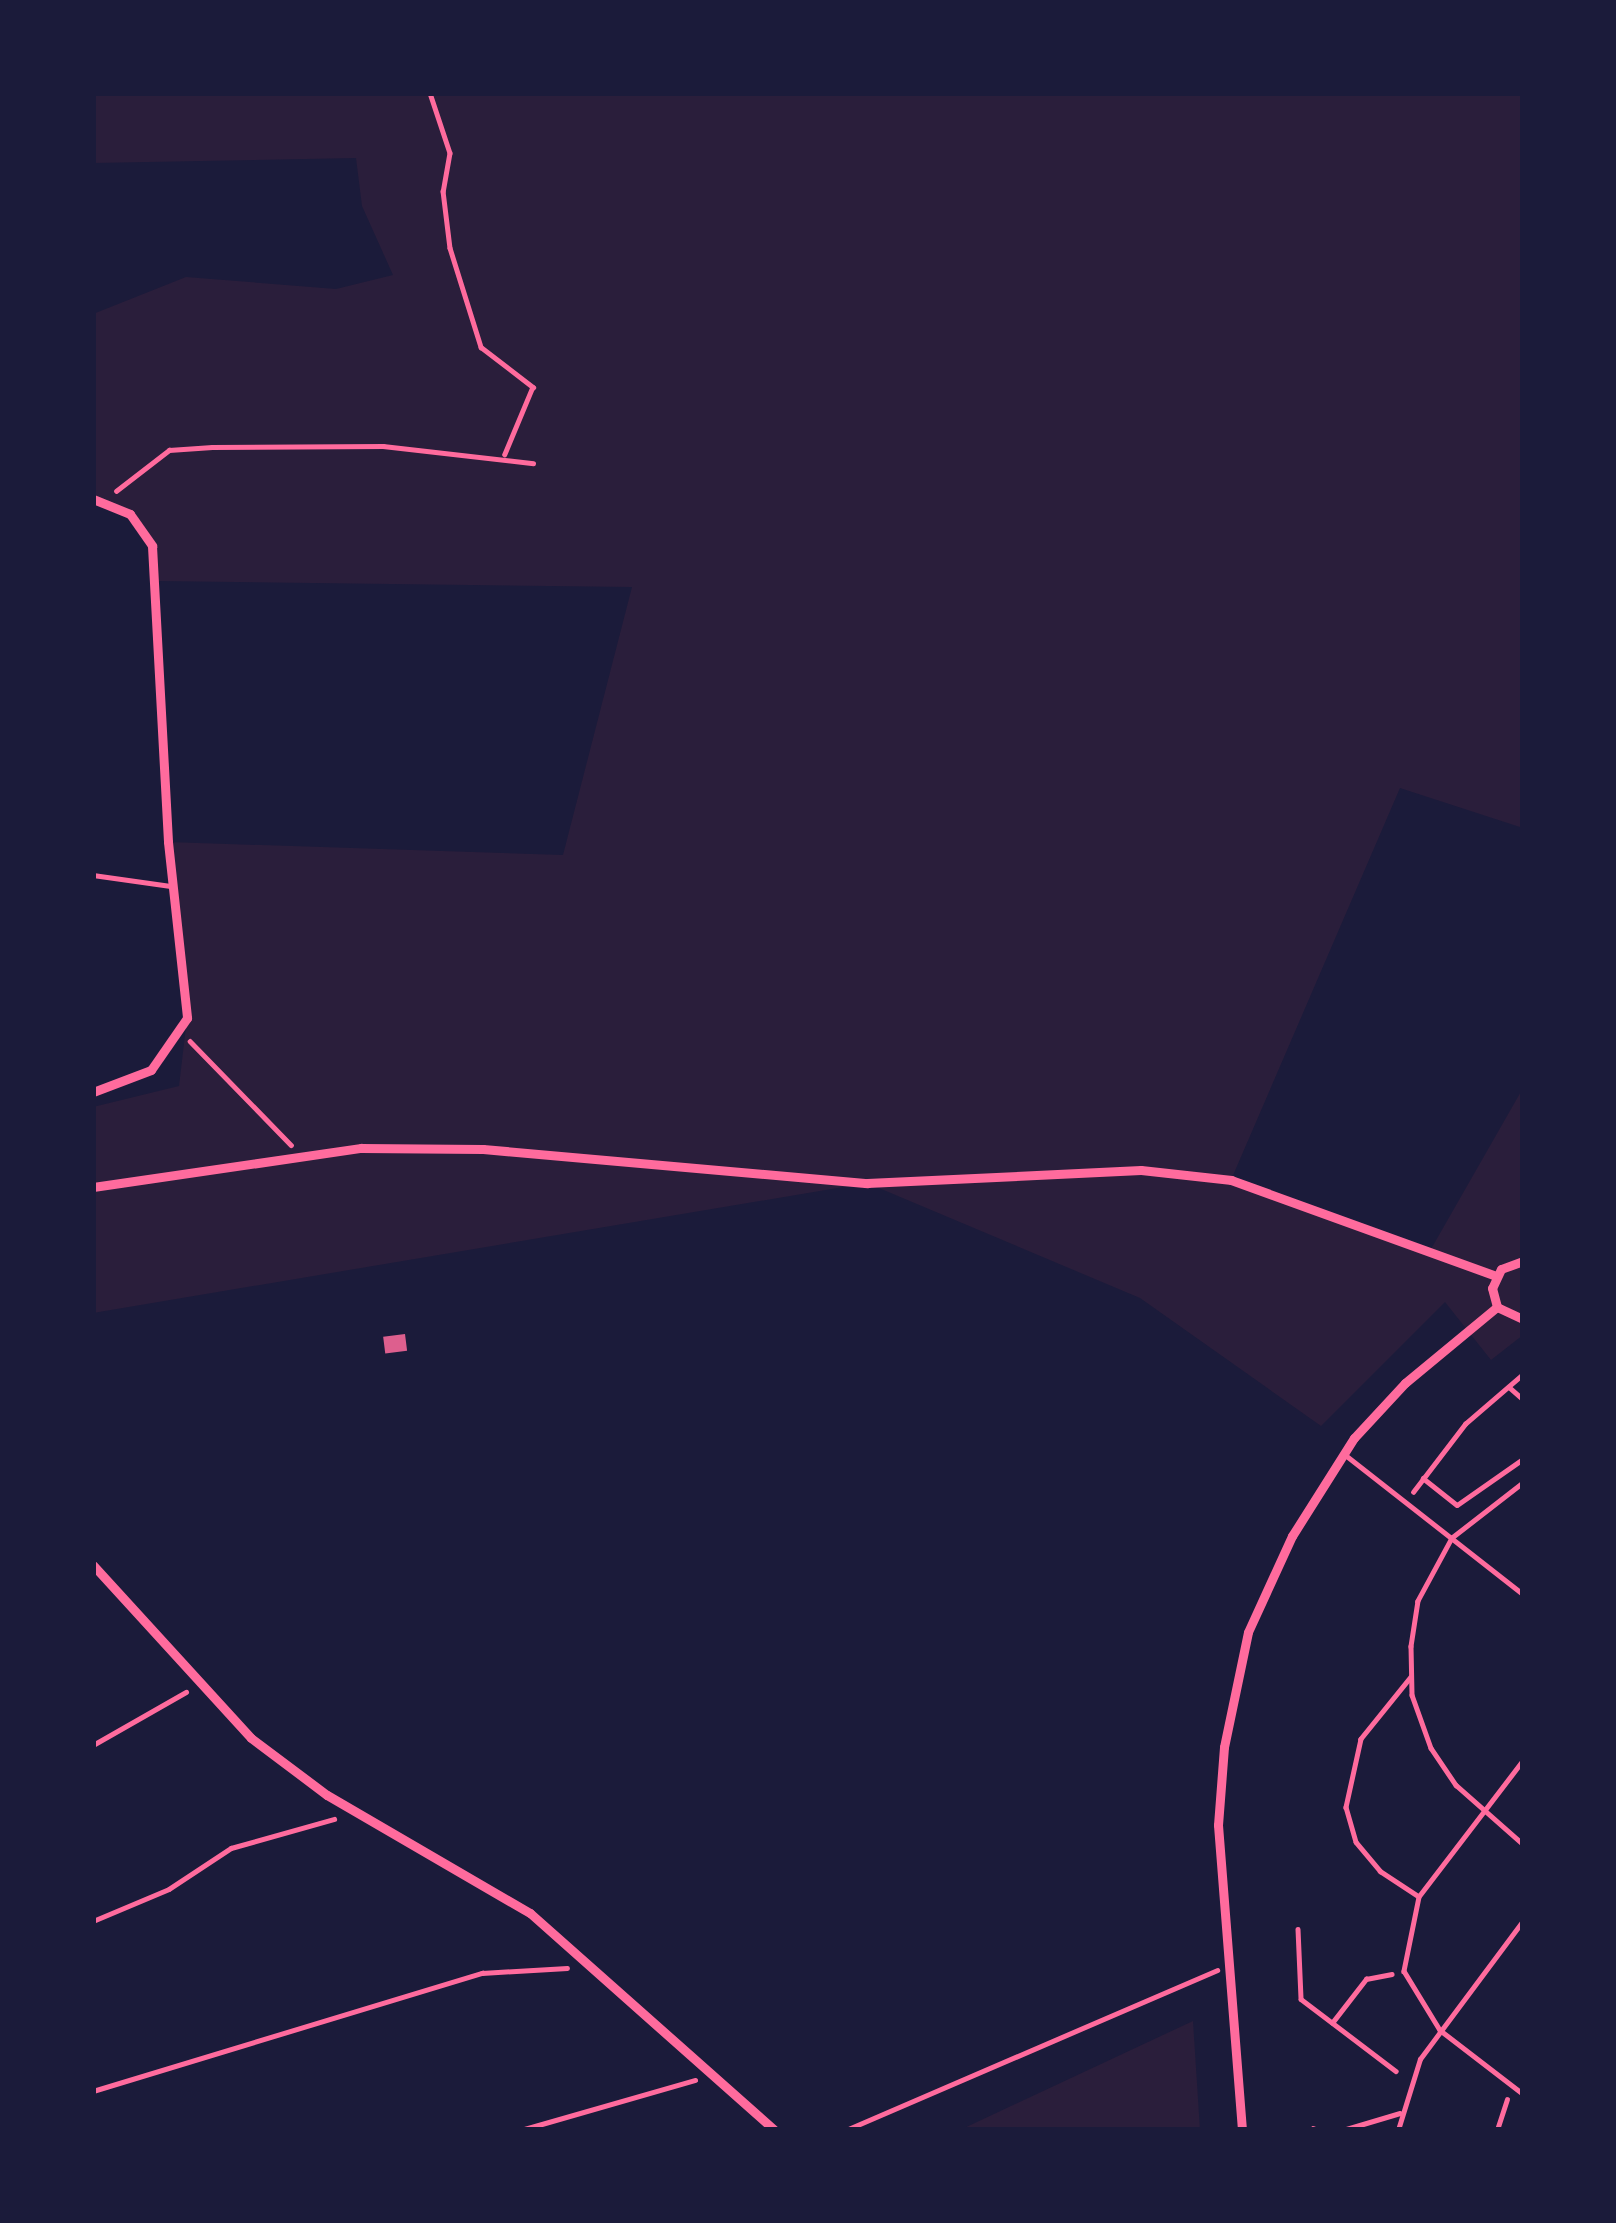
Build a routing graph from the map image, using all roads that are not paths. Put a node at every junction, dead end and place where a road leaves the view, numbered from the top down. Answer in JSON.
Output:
{"nodes":[{"id":1,"x":98,"y":499,"type":"edge"},
{"id":2,"x":93,"y":875,"type":"edge"},
{"id":3,"x":174,"y":886,"type":"junction"},
{"id":4,"x":93,"y":1091,"type":"edge"},
{"id":5,"x":93,"y":1187,"type":"edge"},
{"id":6,"x":1523,"y":1261,"type":"edge"},
{"id":7,"x":1496,"y":1276,"type":"junction"},
{"id":8,"x":1497,"y":1307,"type":"junction"},
{"id":9,"x":1523,"y":1319,"type":"edge"},
{"id":10,"x":1343,"y":1453,"type":"junction"},
{"id":11,"x":1523,"y":1483,"type":"edge"},
{"id":12,"x":1452,"y":1538,"type":"junction"},
{"id":13,"x":93,"y":1565,"type":"edge"},
{"id":14,"x":1523,"y":1594,"type":"edge"},
{"id":15,"x":1412,"y":1677,"type":"junction"},
{"id":16,"x":1523,"y":1761,"type":"edge"},
{"id":17,"x":1483,"y":1812,"type":"junction"},
{"id":18,"x":1523,"y":1844,"type":"edge"},
{"id":19,"x":1419,"y":1897,"type":"junction"},
{"id":20,"x":1523,"y":1921,"type":"edge"},
{"id":21,"x":1440,"y":2030,"type":"junction"},
{"id":22,"x":1523,"y":2094,"type":"edge"},
{"id":23,"x":1400,"y":2113,"type":"junction"},
{"id":24,"x":774,"y":2130,"type":"edge"},
{"id":25,"x":1242,"y":2130,"type":"edge"},
{"id":26,"x":1343,"y":2130,"type":"edge"},
{"id":27,"x":1398,"y":2130,"type":"edge"}],
"edges":[{"from":1,"to":3,"type":"street"},
{"from":2,"to":3,"type":"lane"},
{"from":3,"to":4,"type":"street"},
{"from":5,"to":7,"type":"street"},
{"from":6,"to":7,"type":"street"},
{"from":7,"to":8,"type":"street"},
{"from":8,"to":9,"type":"street"},
{"from":8,"to":10,"type":"street"},
{"from":10,"to":12,"type":"lane"},
{"from":10,"to":25,"type":"street"},
{"from":11,"to":12,"type":"lane"},
{"from":12,"to":14,"type":"lane"},
{"from":12,"to":15,"type":"lane"},
{"from":13,"to":24,"type":"street"},
{"from":15,"to":17,"type":"lane"},
{"from":15,"to":19,"type":"lane"},
{"from":16,"to":17,"type":"lane"},
{"from":17,"to":18,"type":"lane"},
{"from":17,"to":19,"type":"lane"},
{"from":19,"to":21,"type":"lane"},
{"from":20,"to":21,"type":"lane"},
{"from":21,"to":22,"type":"lane"},
{"from":21,"to":23,"type":"lane"},
{"from":23,"to":26,"type":"lane"},
{"from":23,"to":27,"type":"lane"}]}
